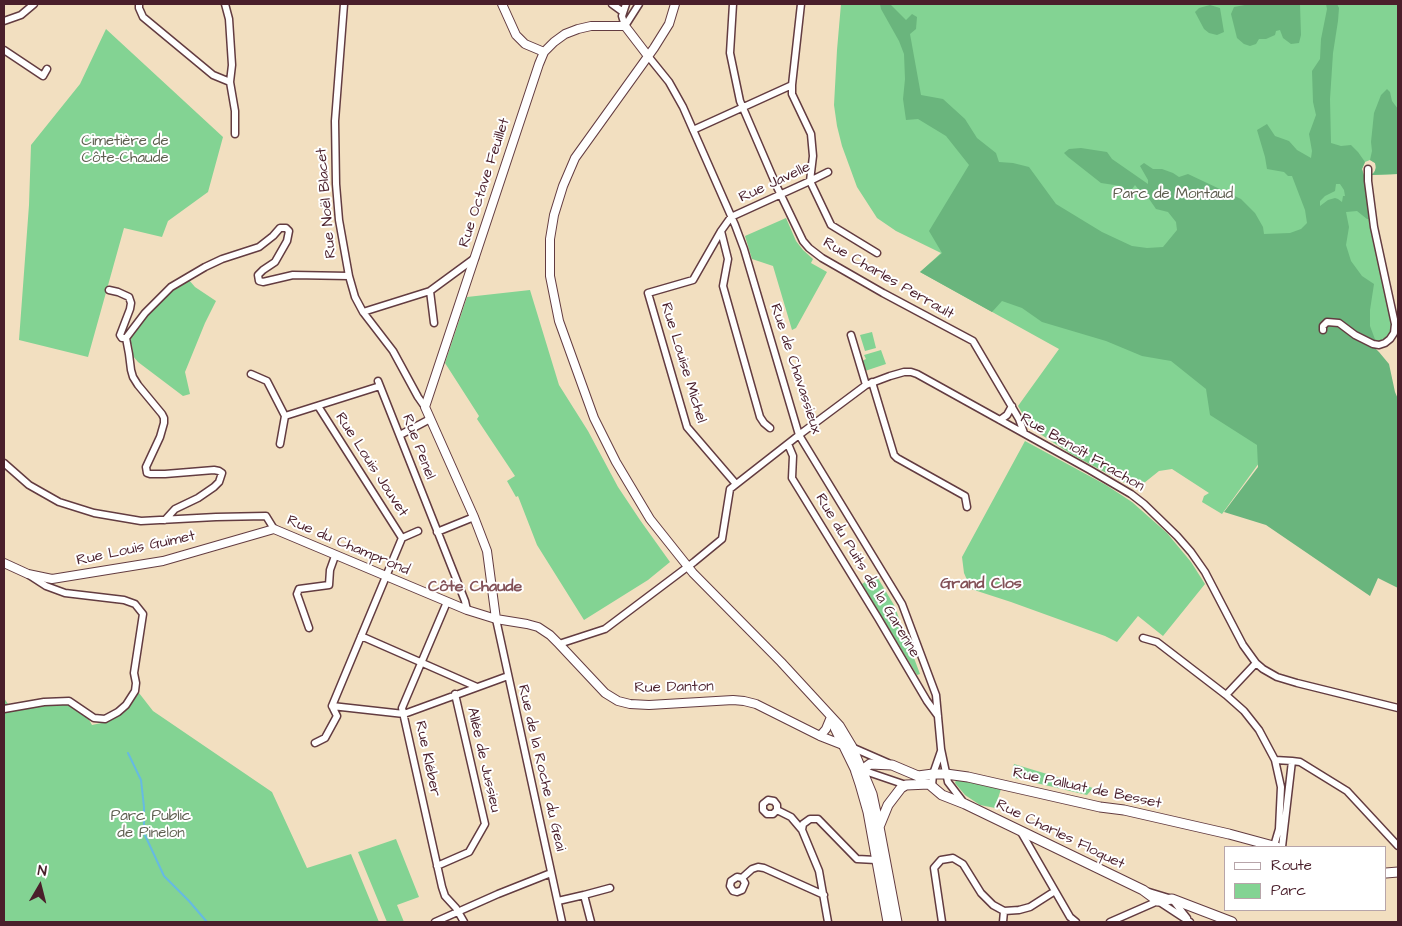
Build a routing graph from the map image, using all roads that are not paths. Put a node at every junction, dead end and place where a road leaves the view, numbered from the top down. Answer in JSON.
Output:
{"nodes":[{"id":1,"x":34,"y":4,"type":"edge"},
{"id":2,"x":140,"y":4,"type":"edge"},
{"id":3,"x":225,"y":4,"type":"edge"},
{"id":4,"x":344,"y":4,"type":"edge"},
{"id":5,"x":502,"y":4,"type":"edge"},
{"id":6,"x":612,"y":4,"type":"edge"},
{"id":7,"x":626,"y":4,"type":"edge"},
{"id":8,"x":639,"y":4,"type":"edge"},
{"id":9,"x":675,"y":4,"type":"edge"},
{"id":10,"x":734,"y":4,"type":"edge"},
{"id":11,"x":801,"y":4,"type":"edge"},
{"id":12,"x":623,"y":12,"type":"junction"},
{"id":13,"x":4,"y":21,"type":"edge"},
{"id":14,"x":625,"y":26,"type":"junction"},
{"id":15,"x":4,"y":50,"type":"edge"},
{"id":16,"x":544,"y":52,"type":"junction"},
{"id":17,"x":648,"y":56,"type":"junction"},
{"id":18,"x":48,"y":69,"type":"dead end"},
{"id":19,"x":230,"y":82,"type":"junction"},
{"id":20,"x":792,"y":85,"type":"junction"},
{"id":21,"x":742,"y":108,"type":"junction"},
{"id":22,"x":693,"y":130,"type":"junction"},
{"id":23,"x":235,"y":134,"type":"dead end"},
{"id":24,"x":1368,"y":169,"type":"dead end"},
{"id":25,"x":828,"y":172,"type":"dead end"},
{"id":26,"x":810,"y":182,"type":"junction"},
{"id":27,"x":781,"y":194,"type":"junction"},
{"id":28,"x":731,"y":217,"type":"junction"},
{"id":29,"x":721,"y":232,"type":"junction"},
{"id":30,"x":877,"y":253,"type":"dead end"},
{"id":31,"x":475,"y":258,"type":"junction"},
{"id":32,"x":348,"y":276,"type":"junction"},
{"id":33,"x":109,"y":290,"type":"dead end"},
{"id":34,"x":430,"y":291,"type":"junction"},
{"id":35,"x":363,"y":312,"type":"junction"},
{"id":36,"x":434,"y":322,"type":"dead end"},
{"id":37,"x":1323,"y":330,"type":"dead end"},
{"id":38,"x":851,"y":335,"type":"dead end"},
{"id":39,"x":126,"y":338,"type":"junction"},
{"id":40,"x":251,"y":374,"type":"dead end"},
{"id":41,"x":869,"y":384,"type":"junction"},
{"id":42,"x":318,"y":406,"type":"junction"},
{"id":43,"x":1012,"y":406,"type":"junction"},
{"id":44,"x":426,"y":407,"type":"junction"},
{"id":45,"x":286,"y":416,"type":"junction"},
{"id":46,"x":430,"y":418,"type":"junction"},
{"id":47,"x":1000,"y":420,"type":"junction"},
{"id":48,"x":770,"y":428,"type":"dead end"},
{"id":49,"x":1024,"y":433,"type":"junction"},
{"id":50,"x":400,"y":435,"type":"junction"},
{"id":51,"x":799,"y":435,"type":"junction"},
{"id":52,"x":280,"y":444,"type":"dead end"},
{"id":53,"x":788,"y":444,"type":"junction"},
{"id":54,"x":4,"y":463,"type":"edge"},
{"id":55,"x":736,"y":484,"type":"junction"},
{"id":56,"x":967,"y":507,"type":"dead end"},
{"id":57,"x":474,"y":517,"type":"junction"},
{"id":58,"x":165,"y":520,"type":"junction"},
{"id":59,"x":274,"y":529,"type":"junction"},
{"id":60,"x":418,"y":531,"type":"dead end"},
{"id":61,"x":437,"y":532,"type":"junction"},
{"id":62,"x":402,"y":538,"type":"junction"},
{"id":63,"x":335,"y":556,"type":"junction"},
{"id":64,"x":4,"y":563,"type":"edge"},
{"id":65,"x":688,"y":566,"type":"junction"},
{"id":66,"x":28,"y":574,"type":"junction"},
{"id":67,"x":385,"y":577,"type":"junction"},
{"id":68,"x":447,"y":602,"type":"junction"},
{"id":69,"x":467,"y":610,"type":"junction"},
{"id":70,"x":496,"y":619,"type":"junction"},
{"id":71,"x":309,"y":628,"type":"dead end"},
{"id":72,"x":361,"y":636,"type":"junction"},
{"id":73,"x":1143,"y":638,"type":"dead end"},
{"id":74,"x":559,"y":644,"type":"junction"},
{"id":75,"x":421,"y":663,"type":"junction"},
{"id":76,"x":1256,"y":663,"type":"junction"},
{"id":77,"x":508,"y":676,"type":"junction"},
{"id":78,"x":477,"y":686,"type":"junction"},
{"id":79,"x":455,"y":694,"type":"junction"},
{"id":80,"x":1226,"y":696,"type":"junction"},
{"id":81,"x":332,"y":706,"type":"junction"},
{"id":82,"x":1398,"y":708,"type":"edge"},
{"id":83,"x":4,"y":710,"type":"edge"},
{"id":84,"x":404,"y":714,"type":"junction"},
{"id":85,"x":831,"y":717,"type":"junction"},
{"id":86,"x":939,"y":717,"type":"junction"},
{"id":87,"x":820,"y":736,"type":"junction"},
{"id":88,"x":315,"y":743,"type":"dead end"},
{"id":89,"x":843,"y":745,"type":"junction"},
{"id":90,"x":852,"y":746,"type":"junction"},
{"id":91,"x":941,"y":749,"type":"junction"},
{"id":92,"x":1275,"y":760,"type":"junction"},
{"id":93,"x":1292,"y":761,"type":"junction"},
{"id":94,"x":892,"y":765,"type":"junction"},
{"id":95,"x":859,"y":771,"type":"junction"},
{"id":96,"x":933,"y":774,"type":"junction"},
{"id":97,"x":946,"y":774,"type":"junction"},
{"id":98,"x":906,"y":785,"type":"junction"},
{"id":99,"x":932,"y":786,"type":"junction"},
{"id":100,"x":965,"y":804,"type":"junction"},
{"id":101,"x":777,"y":810,"type":"dead end"},
{"id":102,"x":879,"y":827,"type":"junction"},
{"id":103,"x":802,"y":830,"type":"junction"},
{"id":104,"x":1020,"y":830,"type":"junction"},
{"id":105,"x":1274,"y":846,"type":"edge"},
{"id":106,"x":1278,"y":846,"type":"edge"},
{"id":107,"x":1278,"y":846,"type":"edge"},
{"id":108,"x":1398,"y":846,"type":"edge"},
{"id":109,"x":876,"y":860,"type":"junction"},
{"id":110,"x":437,"y":866,"type":"junction"},
{"id":111,"x":552,"y":873,"type":"junction"},
{"id":112,"x":742,"y":878,"type":"dead end"},
{"id":113,"x":610,"y":888,"type":"dead end"},
{"id":114,"x":1143,"y":890,"type":"junction"},
{"id":115,"x":1055,"y":891,"type":"junction"},
{"id":116,"x":584,"y":895,"type":"junction"},
{"id":117,"x":824,"y":895,"type":"junction"},
{"id":118,"x":1172,"y":899,"type":"junction"},
{"id":119,"x":558,"y":901,"type":"junction"},
{"id":120,"x":1158,"y":901,"type":"junction"},
{"id":121,"x":1004,"y":911,"type":"junction"},
{"id":122,"x":459,"y":912,"type":"junction"},
{"id":123,"x":435,"y":922,"type":"edge"},
{"id":124,"x":464,"y":922,"type":"edge"},
{"id":125,"x":562,"y":922,"type":"edge"},
{"id":126,"x":591,"y":922,"type":"edge"},
{"id":127,"x":828,"y":922,"type":"edge"},
{"id":128,"x":888,"y":922,"type":"edge"},
{"id":129,"x":897,"y":922,"type":"edge"},
{"id":130,"x":942,"y":922,"type":"edge"},
{"id":131,"x":1003,"y":922,"type":"edge"},
{"id":132,"x":1076,"y":922,"type":"edge"},
{"id":133,"x":1110,"y":922,"type":"edge"},
{"id":134,"x":1191,"y":922,"type":"edge"},
{"id":135,"x":1232,"y":922,"type":"edge"}],
"edges":[{"from":1,"to":13,"type":"street"},
{"from":2,"to":19,"type":"street"},
{"from":3,"to":19,"type":"street"},
{"from":4,"to":32,"type":"street","name":"Rue Noël Blacet"},
{"from":5,"to":16,"type":"street"},
{"from":6,"to":12,"type":"street"},
{"from":7,"to":12,"type":"street"},
{"from":8,"to":14,"type":"street"},
{"from":9,"to":17,"type":"street"},
{"from":10,"to":21,"type":"street","name":"Rue Charles Perrault"},
{"from":11,"to":20,"type":"street"},
{"from":12,"to":14,"type":"street"},
{"from":14,"to":16,"type":"street","name":"Rue Octave Feuillet"},
{"from":14,"to":17,"type":"street","name":"Rue de Chavassieux"},
{"from":15,"to":18,"type":"street"},
{"from":16,"to":31,"type":"street","name":"Rue Octave Feuillet"},
{"from":17,"to":22,"type":"street","name":"Rue de Chavassieux"},
{"from":17,"to":65,"type":"street"},
{"from":19,"to":23,"type":"street"},
{"from":20,"to":21,"type":"street"},
{"from":20,"to":26,"type":"street"},
{"from":21,"to":22,"type":"street"},
{"from":21,"to":27,"type":"street","name":"Rue Charles Perrault"},
{"from":22,"to":28,"type":"street","name":"Rue de Chavassieux"},
{"from":24,"to":37,"type":"street"},
{"from":25,"to":26,"type":"street","name":"Rue Javelle"},
{"from":26,"to":27,"type":"street","name":"Rue Javelle"},
{"from":26,"to":30,"type":"street"},
{"from":27,"to":28,"type":"street","name":"Rue Javelle"},
{"from":27,"to":43,"type":"street","name":"Rue Charles Perrault"},
{"from":28,"to":29,"type":"street"},
{"from":28,"to":51,"type":"street","name":"Rue de Chavassieux"},
{"from":29,"to":48,"type":"street"},
{"from":29,"to":55,"type":"street","name":"Rue Louise Michel"},
{"from":31,"to":34,"type":"street"},
{"from":31,"to":44,"type":"street","name":"Rue Octave Feuillet"},
{"from":32,"to":35,"type":"street","name":"Rue Noël Blacet"},
{"from":32,"to":39,"type":"street"},
{"from":33,"to":39,"type":"street"},
{"from":34,"to":35,"type":"street"},
{"from":34,"to":36,"type":"street"},
{"from":35,"to":44,"type":"street","name":"Rue Noël Blacet"},
{"from":38,"to":41,"type":"street"},
{"from":39,"to":58,"type":"street"},
{"from":40,"to":45,"type":"street"},
{"from":41,"to":47,"type":"street","name":"Rue Benoît Frachon"},
{"from":41,"to":51,"type":"street","name":"Rue Benoît Frachon"},
{"from":41,"to":56,"type":"street"},
{"from":42,"to":45,"type":"street"},
{"from":42,"to":50,"type":"street","name":"Rue Penel"},
{"from":42,"to":62,"type":"street","name":"Rue Louis Jouvet"},
{"from":43,"to":47,"type":"street"},
{"from":43,"to":49,"type":"street","name":"Rue Charles Perrault"},
{"from":44,"to":46,"type":"street","name":"Rue Noël Blacet"},
{"from":45,"to":52,"type":"street"},
{"from":46,"to":50,"type":"street"},
{"from":46,"to":57,"type":"street","name":"Rue Noël Blacet"},
{"from":47,"to":49,"type":"street","name":"Rue Benoît Frachon"},
{"from":49,"to":76,"type":"street","name":"Rue Benoît Frachon"},
{"from":50,"to":61,"type":"street","name":"Rue Penel"},
{"from":51,"to":53,"type":"street","name":"Rue Benoît Frachon"},
{"from":51,"to":86,"type":"street","name":"Rue de Chavassieux"},
{"from":53,"to":55,"type":"street","name":"Rue Benoît Frachon"},
{"from":53,"to":86,"type":"street","name":"Rue du Puits de la Garenne"},
{"from":54,"to":58,"type":"street"},
{"from":55,"to":65,"type":"street"},
{"from":57,"to":61,"type":"street"},
{"from":57,"to":70,"type":"street","name":"Rue Noël Blacet"},
{"from":58,"to":59,"type":"street"},
{"from":59,"to":63,"type":"street","name":"Rue du Champrond"},
{"from":59,"to":66,"type":"street","name":"Rue Louis Guimet"},
{"from":60,"to":62,"type":"street"},
{"from":61,"to":69,"type":"street","name":"Rue Penel"},
{"from":62,"to":67,"type":"street"},
{"from":63,"to":67,"type":"street","name":"Rue du Champrond"},
{"from":63,"to":71,"type":"street"},
{"from":64,"to":66,"type":"street","name":"Rue Louis Guimet"},
{"from":65,"to":74,"type":"street"},
{"from":65,"to":85,"type":"street"},
{"from":66,"to":83,"type":"street"},
{"from":67,"to":68,"type":"street","name":"Rue du Champrond"},
{"from":67,"to":72,"type":"street"},
{"from":68,"to":69,"type":"street","name":"Rue du Champrond"},
{"from":68,"to":75,"type":"street","name":"Rue Kléber"},
{"from":69,"to":70,"type":"street","name":"Rue du Champrond"},
{"from":70,"to":74,"type":"street","name":"Rue Danton"},
{"from":70,"to":77,"type":"street","name":"Rue de la Roche du Geai"},
{"from":72,"to":75,"type":"street"},
{"from":72,"to":81,"type":"street"},
{"from":73,"to":80,"type":"street"},
{"from":74,"to":87,"type":"street","name":"Rue Danton"},
{"from":75,"to":78,"type":"street"},
{"from":75,"to":84,"type":"street","name":"Rue Kléber"},
{"from":76,"to":80,"type":"street"},
{"from":76,"to":82,"type":"street"},
{"from":77,"to":78,"type":"street"},
{"from":77,"to":111,"type":"street","name":"Rue de la Roche du Geai"},
{"from":78,"to":79,"type":"street"},
{"from":79,"to":84,"type":"street"},
{"from":79,"to":110,"type":"street","name":"Allée de Jussieu"},
{"from":80,"to":92,"type":"street"},
{"from":81,"to":84,"type":"street"},
{"from":81,"to":88,"type":"street"},
{"from":84,"to":110,"type":"street","name":"Rue Kléber"},
{"from":85,"to":87,"type":"street"},
{"from":85,"to":89,"type":"street"},
{"from":85,"to":90,"type":"street"},
{"from":86,"to":91,"type":"street","name":"Rue de Chavassieux"},
{"from":87,"to":89,"type":"street","name":"Rue Danton"},
{"from":89,"to":90,"type":"street"},
{"from":89,"to":95,"type":"street"},
{"from":90,"to":94,"type":"street"},
{"from":90,"to":95,"type":"street"},
{"from":91,"to":96,"type":"street","name":"Rue de Chavassieux"},
{"from":91,"to":97,"type":"street","name":"Rue de Chavassieux"},
{"from":92,"to":93,"type":"street"},
{"from":92,"to":106,"type":"street"},
{"from":93,"to":107,"type":"street"},
{"from":93,"to":108,"type":"street"},
{"from":94,"to":95,"type":"main road"},
{"from":94,"to":96,"type":"main road","name":"Rue Palluat de Besset"},
{"from":95,"to":98,"type":"street"},
{"from":95,"to":102,"type":"main road"},
{"from":95,"to":109,"type":"main road"},
{"from":96,"to":97,"type":"main road","name":"Rue Palluat de Besset"},
{"from":96,"to":99,"type":"street","name":"Rue de Chavassieux"},
{"from":97,"to":100,"type":"street","name":"Rue Charles Floquet"},
{"from":97,"to":105,"type":"main road","name":"Rue Palluat de Besset"},
{"from":98,"to":99,"type":"main road","name":"Rue Charles Floquet"},
{"from":98,"to":102,"type":"main road"},
{"from":99,"to":100,"type":"main road","name":"Rue Charles Floquet"},
{"from":100,"to":104,"type":"main road","name":"Rue Charles Floquet"},
{"from":101,"to":103,"type":"street"},
{"from":102,"to":129,"type":"main road"},
{"from":103,"to":109,"type":"street"},
{"from":103,"to":117,"type":"street"},
{"from":104,"to":114,"type":"main road","name":"Rue Charles Floquet"},
{"from":104,"to":115,"type":"street"},
{"from":109,"to":128,"type":"main road"},
{"from":110,"to":122,"type":"street","name":"Rue Kléber"},
{"from":111,"to":119,"type":"street","name":"Rue de la Roche du Geai"},
{"from":111,"to":122,"type":"street"},
{"from":112,"to":117,"type":"street"},
{"from":113,"to":116,"type":"street"},
{"from":114,"to":118,"type":"street","name":"Rue Charles Floquet"},
{"from":114,"to":120,"type":"main road","name":"Rue Charles Floquet"},
{"from":115,"to":121,"type":"street"},
{"from":115,"to":132,"type":"street"},
{"from":116,"to":119,"type":"street"},
{"from":116,"to":126,"type":"street"},
{"from":117,"to":127,"type":"street"},
{"from":118,"to":120,"type":"main road"},
{"from":118,"to":134,"type":"street"},
{"from":118,"to":135,"type":"main road"},
{"from":119,"to":125,"type":"street","name":"Rue de la Roche du Geai"},
{"from":120,"to":133,"type":"street"},
{"from":120,"to":134,"type":"street"},
{"from":121,"to":130,"type":"street"},
{"from":121,"to":131,"type":"street"},
{"from":122,"to":123,"type":"street"},
{"from":122,"to":124,"type":"street","name":"Rue Kléber"}]}
